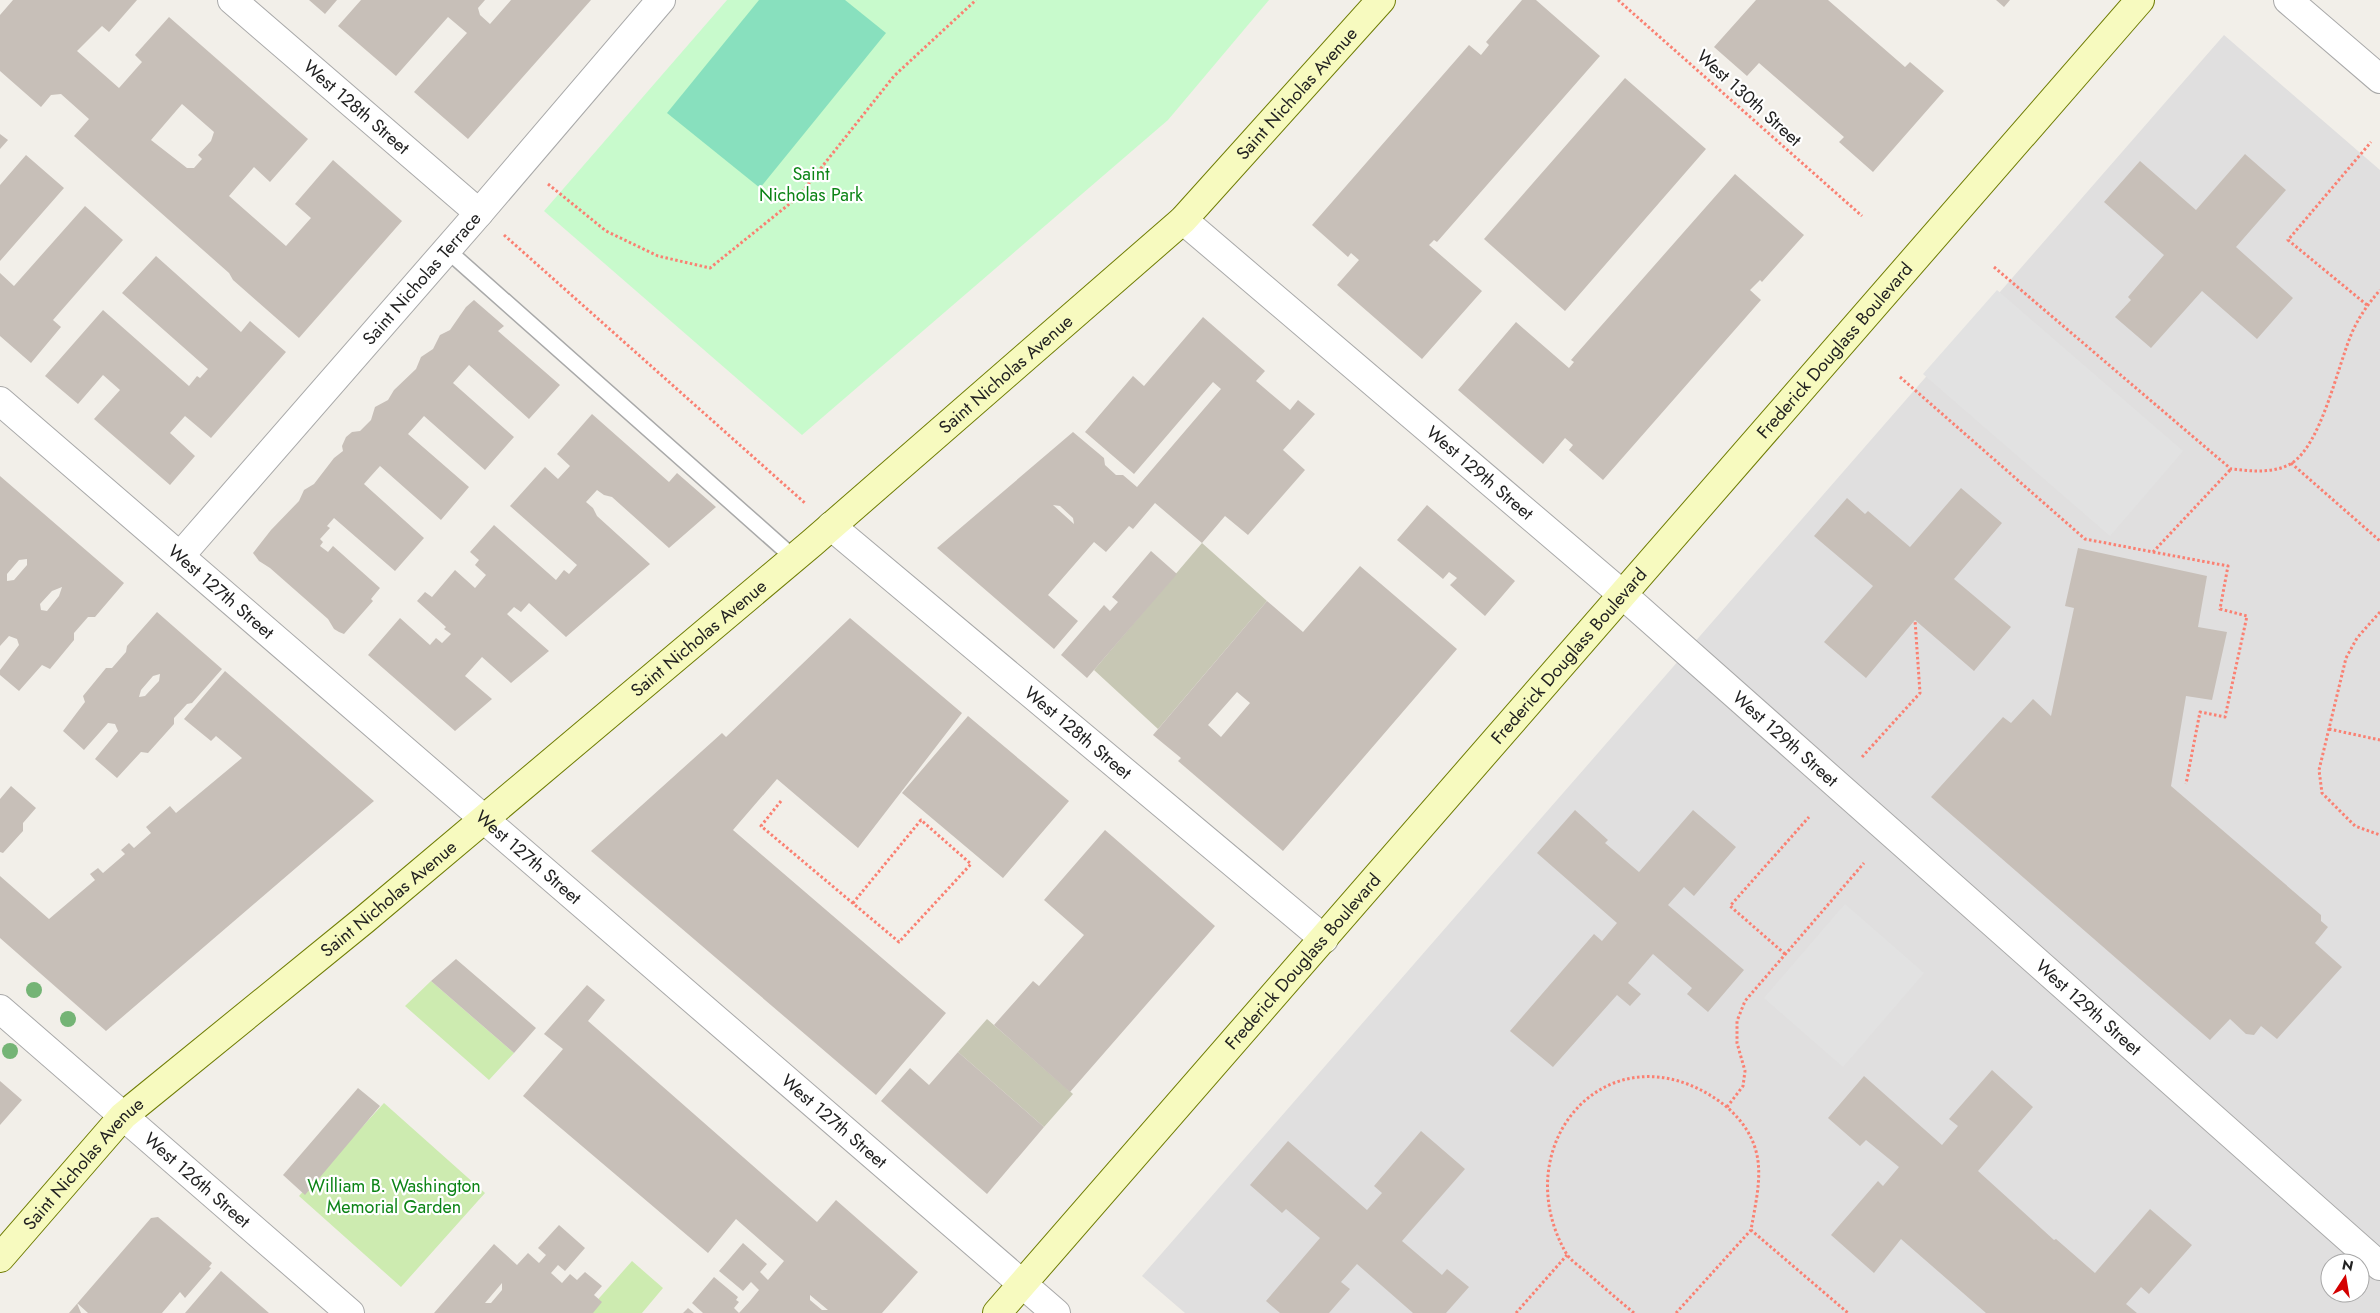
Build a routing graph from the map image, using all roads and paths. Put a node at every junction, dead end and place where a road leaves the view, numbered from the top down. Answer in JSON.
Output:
{"nodes":[{"id":1,"x":232,"y":0,"type":"edge"},
{"id":2,"x":661,"y":0,"type":"edge"},
{"id":3,"x":976,"y":0,"type":"edge"},
{"id":4,"x":1381,"y":0,"type":"edge"},
{"id":5,"x":1618,"y":0,"type":"edge"},
{"id":6,"x":2140,"y":0,"type":"edge"},
{"id":7,"x":2288,"y":0,"type":"edge"},
{"id":8,"x":2380,"y":79,"type":"edge"},
{"id":9,"x":2371,"y":142,"type":"dead end"},
{"id":10,"x":522,"y":163,"type":"junction"},
{"id":11,"x":480,"y":213,"type":"junction"},
{"id":12,"x":1862,"y":216,"type":"dead end"},
{"id":13,"x":1183,"y":220,"type":"junction"},
{"id":14,"x":447,"y":250,"type":"junction"},
{"id":15,"x":1994,"y":267,"type":"dead end"},
{"id":16,"x":2380,"y":290,"type":"edge"},
{"id":17,"x":2367,"y":305,"type":"junction"},
{"id":18,"x":1900,"y":377,"type":"dead end"},
{"id":19,"x":0,"y":401,"type":"edge"},
{"id":20,"x":2291,"y":463,"type":"junction"},
{"id":21,"x":2232,"y":469,"type":"junction"},
{"id":22,"x":831,"y":526,"type":"junction"},
{"id":23,"x":2380,"y":541,"type":"edge"},
{"id":24,"x":2153,"y":552,"type":"junction"},
{"id":25,"x":180,"y":556,"type":"junction"},
{"id":26,"x":794,"y":558,"type":"junction"},
{"id":27,"x":1624,"y":596,"type":"junction"},
{"id":28,"x":2380,"y":612,"type":"edge"},
{"id":29,"x":1916,"y":620,"type":"dead end"},
{"id":30,"x":2329,"y":729,"type":"junction"},
{"id":31,"x":2380,"y":740,"type":"edge"},
{"id":32,"x":1862,"y":757,"type":"dead end"},
{"id":33,"x":2186,"y":784,"type":"dead end"},
{"id":34,"x":781,"y":800,"type":"dead end"},
{"id":35,"x":1809,"y":817,"type":"dead end"},
{"id":36,"x":484,"y":818,"type":"junction"},
{"id":37,"x":2380,"y":835,"type":"edge"},
{"id":38,"x":1864,"y":863,"type":"dead end"},
{"id":39,"x":852,"y":902,"type":"junction"},
{"id":40,"x":1324,"y":939,"type":"junction"},
{"id":41,"x":1785,"y":954,"type":"junction"},
{"id":42,"x":0,"y":1008,"type":"edge"},
{"id":43,"x":1727,"y":1107,"type":"junction"},
{"id":44,"x":123,"y":1116,"type":"junction"},
{"id":45,"x":1751,"y":1230,"type":"junction"},
{"id":46,"x":1567,"y":1256,"type":"junction"},
{"id":47,"x":0,"y":1258,"type":"edge"},
{"id":48,"x":2380,"y":1266,"type":"edge"},
{"id":49,"x":1023,"y":1284,"type":"junction"},
{"id":50,"x":350,"y":1313,"type":"edge"},
{"id":51,"x":997,"y":1313,"type":"edge"},
{"id":52,"x":1056,"y":1313,"type":"edge"},
{"id":53,"x":1516,"y":1313,"type":"edge"},
{"id":54,"x":1634,"y":1313,"type":"edge"},
{"id":55,"x":1676,"y":1313,"type":"edge"},
{"id":56,"x":1848,"y":1313,"type":"edge"}],
"edges":[{"from":1,"to":11,"type":"street","name":"West 128th Street"},
{"from":2,"to":10,"type":"street","name":"Saint Nicholas Terrace"},
{"from":3,"to":10,"type":"path"},
{"from":4,"to":13,"type":"main road","name":"Saint Nicholas Avenue"},
{"from":5,"to":12,"type":"path","name":"West 130th Street"},
{"from":6,"to":27,"type":"main road","name":"Frederick Douglass Boulevard"},
{"from":7,"to":8,"type":"street"},
{"from":9,"to":17,"type":"path"},
{"from":10,"to":11,"type":"street","name":"Saint Nicholas Terrace"},
{"from":11,"to":14,"type":"street","name":"Saint Nicholas Terrace"},
{"from":11,"to":22,"type":"path"},
{"from":13,"to":22,"type":"main road","name":"Saint Nicholas Avenue"},
{"from":13,"to":27,"type":"street","name":"West 129th Street"},
{"from":14,"to":25,"type":"street","name":"Saint Nicholas Terrace"},
{"from":14,"to":26,"type":"lane"},
{"from":15,"to":21,"type":"path"},
{"from":16,"to":17,"type":"path"},
{"from":17,"to":20,"type":"path"},
{"from":18,"to":24,"type":"path"},
{"from":19,"to":25,"type":"street","name":"West 127th Street"},
{"from":20,"to":21,"type":"path"},
{"from":20,"to":23,"type":"path"},
{"from":21,"to":24,"type":"path"},
{"from":22,"to":26,"type":"main road","name":"Saint Nicholas Avenue"},
{"from":22,"to":40,"type":"street","name":"West 128th Street"},
{"from":24,"to":33,"type":"path"},
{"from":25,"to":36,"type":"street","name":"West 127th Street"},
{"from":26,"to":36,"type":"main road","name":"Saint Nicholas Avenue"},
{"from":27,"to":40,"type":"main road","name":"Frederick Douglass Boulevard"},
{"from":27,"to":48,"type":"street","name":"West 129th Street"},
{"from":28,"to":30,"type":"path"},
{"from":29,"to":32,"type":"path"},
{"from":30,"to":31,"type":"path"},
{"from":30,"to":37,"type":"path"},
{"from":34,"to":39,"type":"path"},
{"from":35,"to":41,"type":"path"},
{"from":36,"to":44,"type":"main road","name":"Saint Nicholas Avenue"},
{"from":36,"to":49,"type":"street","name":"West 127th Street"},
{"from":38,"to":41,"type":"path"},
{"from":39,"to":39,"type":"path"},
{"from":40,"to":49,"type":"main road","name":"Frederick Douglass Boulevard"},
{"from":41,"to":43,"type":"path"},
{"from":42,"to":44,"type":"street","name":"West 126th Street"},
{"from":43,"to":45,"type":"path"},
{"from":43,"to":46,"type":"path"},
{"from":44,"to":47,"type":"main road","name":"Saint Nicholas Avenue"},
{"from":44,"to":50,"type":"street","name":"West 126th Street"},
{"from":45,"to":55,"type":"path"},
{"from":45,"to":56,"type":"path"},
{"from":46,"to":53,"type":"path"},
{"from":46,"to":54,"type":"path"},
{"from":49,"to":51,"type":"main road","name":"Frederick Douglass Boulevard"},
{"from":49,"to":52,"type":"street","name":"West 127th Street"}]}
